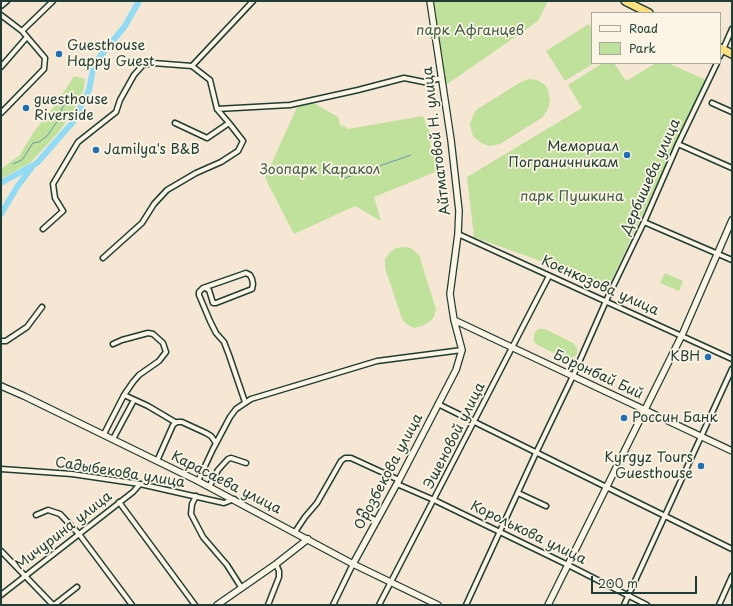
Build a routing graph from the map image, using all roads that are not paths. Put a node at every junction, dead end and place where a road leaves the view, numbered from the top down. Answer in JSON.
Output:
{"nodes":[{"id":1,"x":7,"y":1,"type":"edge"},
{"id":2,"x":53,"y":1,"type":"edge"},
{"id":3,"x":253,"y":1,"type":"edge"},
{"id":4,"x":430,"y":1,"type":"edge"},
{"id":5,"x":625,"y":1,"type":"edge"},
{"id":6,"x":1,"y":6,"type":"edge"},
{"id":7,"x":647,"y":12,"type":"edge"},
{"id":8,"x":1,"y":15,"type":"edge"},
{"id":9,"x":732,"y":29,"type":"edge"},
{"id":10,"x":22,"y":31,"type":"junction"},
{"id":11,"x":27,"y":37,"type":"junction"},
{"id":12,"x":721,"y":51,"type":"edge"},
{"id":13,"x":732,"y":54,"type":"edge"},
{"id":14,"x":717,"y":64,"type":"edge"},
{"id":15,"x":192,"y":66,"type":"junction"},
{"id":16,"x":1,"y":67,"type":"edge"},
{"id":17,"x":442,"y":78,"type":"junction"},
{"id":18,"x":712,"y":103,"type":"dead end"},
{"id":19,"x":217,"y":109,"type":"junction"},
{"id":20,"x":732,"y":112,"type":"edge"},
{"id":21,"x":1,"y":114,"type":"edge"},
{"id":22,"x":175,"y":123,"type":"dead end"},
{"id":23,"x":229,"y":123,"type":"junction"},
{"id":24,"x":678,"y":144,"type":"junction"},
{"id":25,"x":732,"y":168,"type":"edge"},
{"id":26,"x":732,"y":220,"type":"edge"},
{"id":27,"x":644,"y":222,"type":"junction"},
{"id":28,"x":43,"y":229,"type":"dead end"},
{"id":29,"x":458,"y":234,"type":"junction"},
{"id":30,"x":718,"y":253,"type":"junction"},
{"id":31,"x":103,"y":258,"type":"dead end"},
{"id":32,"x":732,"y":260,"type":"edge"},
{"id":33,"x":549,"y":276,"type":"junction"},
{"id":34,"x":205,"y":288,"type":"junction"},
{"id":35,"x":606,"y":301,"type":"junction"},
{"id":36,"x":42,"y":307,"type":"dead end"},
{"id":37,"x":454,"y":320,"type":"junction"},
{"id":38,"x":682,"y":335,"type":"junction"},
{"id":39,"x":1,"y":341,"type":"edge"},
{"id":40,"x":113,"y":344,"type":"dead end"},
{"id":41,"x":512,"y":347,"type":"junction"},
{"id":42,"x":462,"y":350,"type":"junction"},
{"id":43,"x":732,"y":359,"type":"edge"},
{"id":44,"x":732,"y":369,"type":"edge"},
{"id":45,"x":573,"y":376,"type":"junction"},
{"id":46,"x":1,"y":386,"type":"edge"},
{"id":47,"x":124,"y":395,"type":"junction"},
{"id":48,"x":134,"y":400,"type":"junction"},
{"id":49,"x":245,"y":402,"type":"junction"},
{"id":50,"x":438,"y":404,"type":"junction"},
{"id":51,"x":645,"y":410,"type":"junction"},
{"id":52,"x":175,"y":422,"type":"junction"},
{"id":53,"x":474,"y":422,"type":"junction"},
{"id":54,"x":104,"y":434,"type":"junction"},
{"id":55,"x":702,"y":436,"type":"junction"},
{"id":56,"x":113,"y":439,"type":"junction"},
{"id":57,"x":216,"y":444,"type":"junction"},
{"id":58,"x":732,"y":451,"type":"edge"},
{"id":59,"x":536,"y":453,"type":"junction"},
{"id":60,"x":157,"y":461,"type":"junction"},
{"id":61,"x":246,"y":463,"type":"dead end"},
{"id":62,"x":1,"y":469,"type":"edge"},
{"id":63,"x":198,"y":481,"type":"junction"},
{"id":64,"x":398,"y":482,"type":"junction"},
{"id":65,"x":140,"y":484,"type":"junction"},
{"id":66,"x":209,"y":487,"type":"junction"},
{"id":67,"x":606,"y":487,"type":"junction"},
{"id":68,"x":518,"y":493,"type":"junction"},
{"id":69,"x":196,"y":496,"type":"junction"},
{"id":70,"x":234,"y":499,"type":"junction"},
{"id":71,"x":434,"y":500,"type":"junction"},
{"id":72,"x":119,"y":502,"type":"junction"},
{"id":73,"x":546,"y":506,"type":"dead end"},
{"id":74,"x":360,"y":512,"type":"dead end"},
{"id":75,"x":36,"y":515,"type":"dead end"},
{"id":76,"x":666,"y":516,"type":"junction"},
{"id":77,"x":377,"y":521,"type":"junction"},
{"id":78,"x":295,"y":532,"type":"junction"},
{"id":79,"x":500,"y":532,"type":"junction"},
{"id":80,"x":79,"y":534,"type":"junction"},
{"id":81,"x":308,"y":539,"type":"junction"},
{"id":82,"x":732,"y":549,"type":"edge"},
{"id":83,"x":1,"y":551,"type":"edge"},
{"id":84,"x":276,"y":564,"type":"junction"},
{"id":85,"x":353,"y":564,"type":"junction"},
{"id":86,"x":568,"y":565,"type":"junction"},
{"id":87,"x":26,"y":576,"type":"junction"},
{"id":88,"x":732,"y":576,"type":"edge"},
{"id":89,"x":391,"y":583,"type":"junction"},
{"id":90,"x":78,"y":587,"type":"dead end"},
{"id":91,"x":241,"y":587,"type":"junction"},
{"id":92,"x":1,"y":595,"type":"edge"},
{"id":93,"x":628,"y":596,"type":"junction"},
{"id":94,"x":48,"y":600,"type":"junction"},
{"id":95,"x":44,"y":605,"type":"edge"},
{"id":96,"x":53,"y":605,"type":"edge"},
{"id":97,"x":132,"y":605,"type":"edge"},
{"id":98,"x":195,"y":605,"type":"edge"},
{"id":99,"x":217,"y":605,"type":"edge"},
{"id":100,"x":268,"y":605,"type":"edge"},
{"id":101,"x":333,"y":605,"type":"edge"},
{"id":102,"x":379,"y":605,"type":"edge"},
{"id":103,"x":438,"y":605,"type":"edge"},
{"id":104,"x":466,"y":605,"type":"edge"},
{"id":105,"x":548,"y":605,"type":"edge"},
{"id":106,"x":624,"y":605,"type":"edge"},
{"id":107,"x":647,"y":605,"type":"edge"},
{"id":108,"x":718,"y":605,"type":"edge"}],
"edges":[{"from":1,"to":6,"type":"street"},
{"from":2,"to":10,"type":"street"},
{"from":3,"to":15,"type":"street"},
{"from":4,"to":17,"type":"main road","name":"Айтматовой Н. улица"},
{"from":5,"to":7,"type":"highway"},
{"from":8,"to":10,"type":"street"},
{"from":9,"to":12,"type":"street"},
{"from":10,"to":11,"type":"street"},
{"from":11,"to":16,"type":"street"},
{"from":11,"to":21,"type":"street"},
{"from":12,"to":13,"type":"highway"},
{"from":14,"to":24,"type":"street","name":"Дербишева улица"},
{"from":15,"to":19,"type":"street"},
{"from":15,"to":28,"type":"street"},
{"from":17,"to":19,"type":"street"},
{"from":17,"to":29,"type":"main road","name":"Айтматовой Н. улица"},
{"from":18,"to":20,"type":"street"},
{"from":19,"to":23,"type":"street"},
{"from":22,"to":23,"type":"street"},
{"from":23,"to":31,"type":"street"},
{"from":24,"to":25,"type":"street"},
{"from":24,"to":27,"type":"street","name":"Дербишева улица"},
{"from":26,"to":30,"type":"main road"},
{"from":27,"to":30,"type":"street"},
{"from":27,"to":35,"type":"street","name":"Дербишева улица"},
{"from":29,"to":33,"type":"street","name":"Коенкозова улица"},
{"from":29,"to":37,"type":"main road","name":"Айтматовой Н. улица"},
{"from":30,"to":32,"type":"street"},
{"from":30,"to":38,"type":"main road"},
{"from":33,"to":35,"type":"street","name":"Коенкозова улица"},
{"from":33,"to":41,"type":"street","name":"Эшеновой улица"},
{"from":34,"to":34,"type":"street"},
{"from":34,"to":49,"type":"street"},
{"from":35,"to":38,"type":"street","name":"Коенкозова улица"},
{"from":35,"to":45,"type":"street","name":"Дербишева улица"},
{"from":36,"to":39,"type":"street"},
{"from":37,"to":41,"type":"main road","name":"Боронбай Бий"},
{"from":37,"to":42,"type":"main road","name":"Айтматовой Н. улица"},
{"from":38,"to":43,"type":"street","name":"Коенкозова улица"},
{"from":38,"to":51,"type":"main road"},
{"from":40,"to":47,"type":"street"},
{"from":41,"to":45,"type":"main road","name":"Боронбай Бий"},
{"from":41,"to":53,"type":"street","name":"Эшеновой улица"},
{"from":42,"to":49,"type":"street"},
{"from":42,"to":50,"type":"main road","name":"Орозбекова улица"},
{"from":44,"to":55,"type":"street"},
{"from":45,"to":51,"type":"main road","name":"Боронбай Бий"},
{"from":45,"to":59,"type":"street"},
{"from":46,"to":54,"type":"main road","name":"Карасаева улица"},
{"from":47,"to":48,"type":"street"},
{"from":47,"to":54,"type":"street"},
{"from":48,"to":52,"type":"street"},
{"from":48,"to":56,"type":"street"},
{"from":49,"to":57,"type":"street"},
{"from":50,"to":53,"type":"street"},
{"from":50,"to":64,"type":"main road","name":"Орозбекова улица"},
{"from":51,"to":55,"type":"main road","name":"Боронбай Бий"},
{"from":51,"to":67,"type":"main road"},
{"from":52,"to":57,"type":"street"},
{"from":52,"to":60,"type":"street"},
{"from":53,"to":59,"type":"street"},
{"from":53,"to":71,"type":"street","name":"Эшеновой улица"},
{"from":54,"to":56,"type":"main road","name":"Карасаева улица"},
{"from":55,"to":58,"type":"main road","name":"Боронбай Бий"},
{"from":55,"to":76,"type":"street"},
{"from":56,"to":60,"type":"main road","name":"Карасаева улица"},
{"from":57,"to":63,"type":"street"},
{"from":59,"to":67,"type":"street"},
{"from":59,"to":68,"type":"street"},
{"from":60,"to":63,"type":"main road","name":"Карасаева улица"},
{"from":61,"to":66,"type":"street"},
{"from":62,"to":65,"type":"street","name":"Садыбекова улица"},
{"from":63,"to":66,"type":"main road","name":"Карасаева улица"},
{"from":64,"to":71,"type":"street","name":"Королькова улица"},
{"from":64,"to":77,"type":"main road","name":"Орозбекова улица"},
{"from":64,"to":78,"type":"street","name":"Королькова улица"},
{"from":65,"to":69,"type":"street","name":"Садыбекова улица"},
{"from":65,"to":72,"type":"street","name":"Мичурина улица"},
{"from":66,"to":70,"type":"main road","name":"Карасаева улица"},
{"from":67,"to":76,"type":"street"},
{"from":67,"to":86,"type":"main road"},
{"from":68,"to":73,"type":"street"},
{"from":68,"to":79,"type":"street"},
{"from":69,"to":70,"type":"street","name":"Садыбекова улица"},
{"from":69,"to":91,"type":"street"},
{"from":70,"to":78,"type":"main road","name":"Карасаева улица"},
{"from":71,"to":79,"type":"street","name":"Королькова улица"},
{"from":71,"to":89,"type":"street","name":"Эшеновой улица"},
{"from":72,"to":80,"type":"street","name":"Мичурина улица"},
{"from":72,"to":98,"type":"street"},
{"from":74,"to":77,"type":"street"},
{"from":75,"to":80,"type":"street"},
{"from":76,"to":82,"type":"street"},
{"from":76,"to":93,"type":"street"},
{"from":77,"to":85,"type":"main road","name":"Орозбекова улица"},
{"from":78,"to":81,"type":"main road","name":"Карасаева улица"},
{"from":79,"to":86,"type":"street","name":"Королькова улица"},
{"from":79,"to":104,"type":"street"},
{"from":80,"to":87,"type":"street","name":"Мичурина улица"},
{"from":80,"to":97,"type":"street"},
{"from":81,"to":84,"type":"main road"},
{"from":81,"to":85,"type":"main road","name":"Карасаева улица"},
{"from":83,"to":87,"type":"street"},
{"from":84,"to":91,"type":"main road"},
{"from":84,"to":100,"type":"street"},
{"from":85,"to":89,"type":"main road","name":"Карасаева улица"},
{"from":85,"to":101,"type":"street","name":"Орозбекова улица"},
{"from":86,"to":93,"type":"street","name":"Королькова улица"},
{"from":86,"to":105,"type":"main road"},
{"from":87,"to":92,"type":"street","name":"Мичурина улица"},
{"from":87,"to":94,"type":"street"},
{"from":88,"to":108,"type":"street"},
{"from":89,"to":102,"type":"street","name":"Эшеновой улица"},
{"from":89,"to":103,"type":"main road","name":"Карасаева улица"},
{"from":90,"to":96,"type":"street"},
{"from":91,"to":99,"type":"main road"},
{"from":93,"to":106,"type":"street"},
{"from":93,"to":107,"type":"street","name":"Королькова улица"},
{"from":94,"to":95,"type":"street"},
{"from":94,"to":96,"type":"street"}]}
